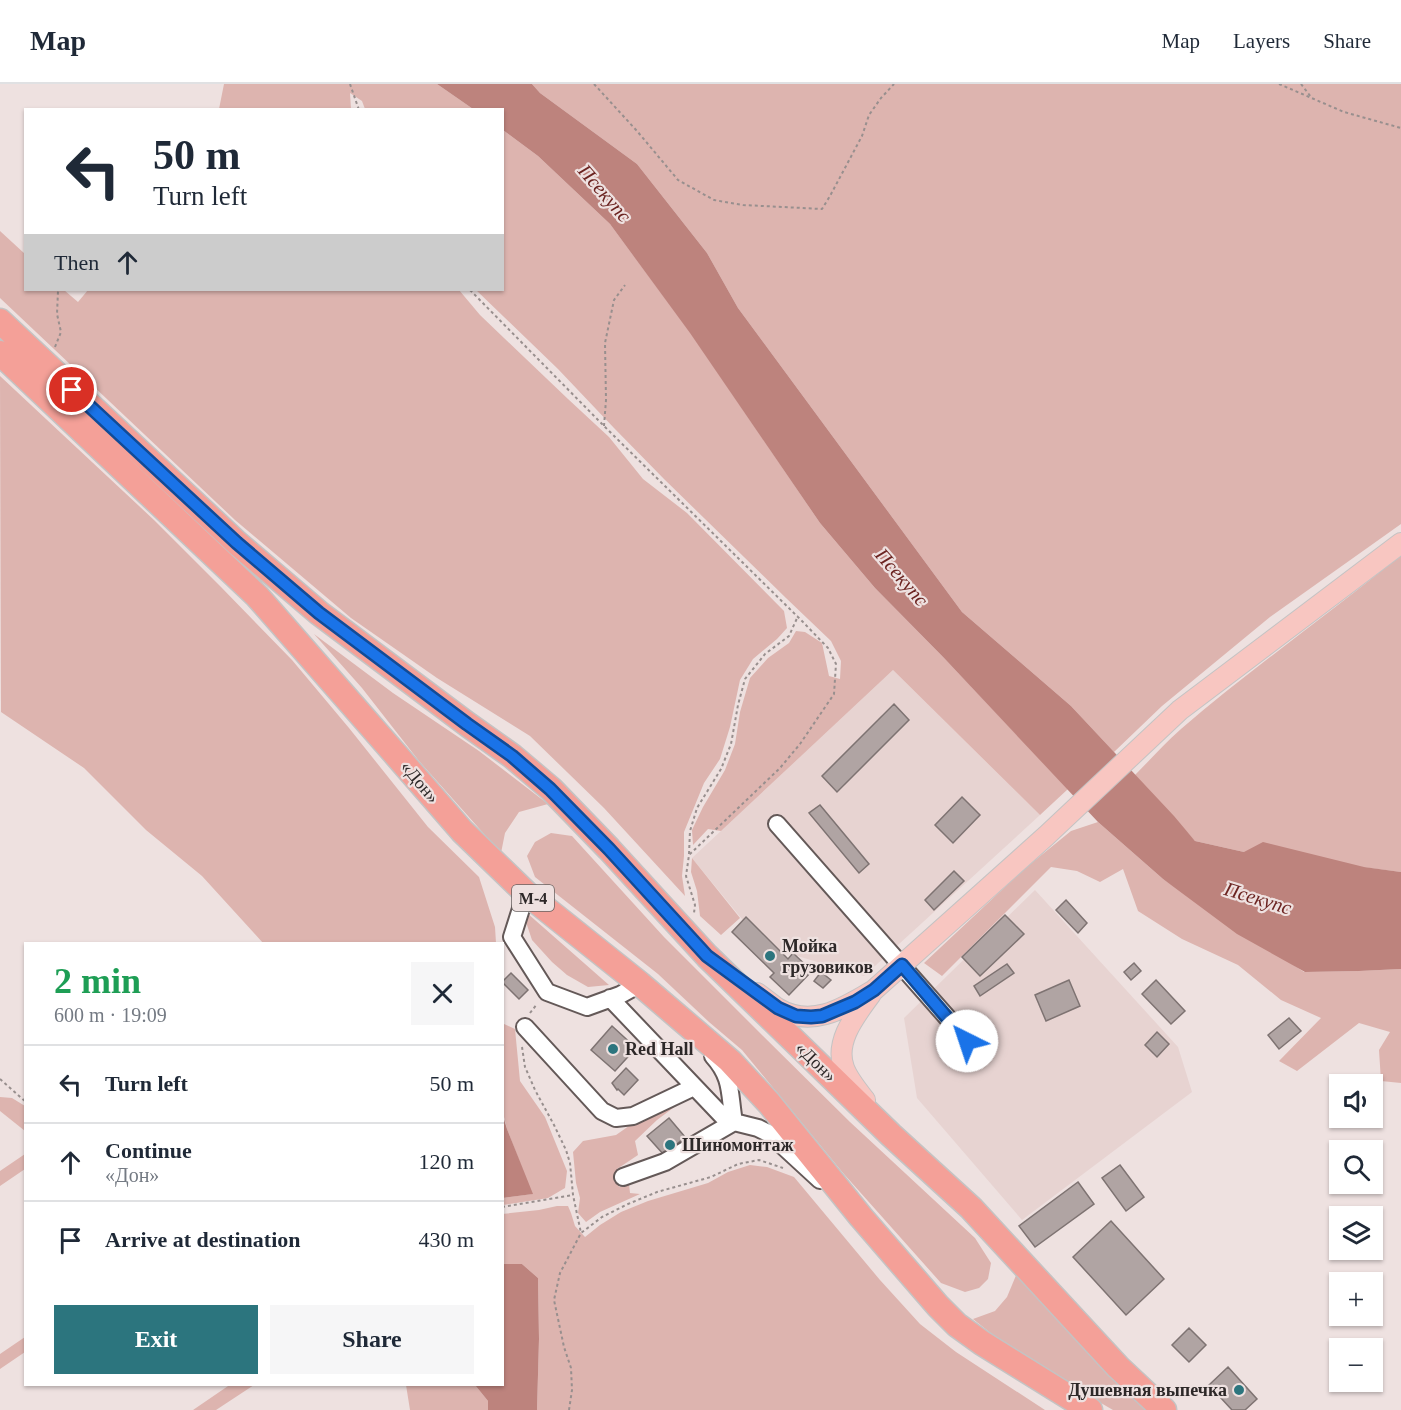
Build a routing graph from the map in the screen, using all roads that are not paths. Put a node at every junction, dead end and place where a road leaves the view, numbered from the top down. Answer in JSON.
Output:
{"nodes":[{"id":1,"x":0,"y":321,"type":"edge"},
{"id":2,"x":0,"y":353,"type":"edge"},
{"id":3,"x":1401,"y":543,"type":"edge"},
{"id":4,"x":777,"y":824,"type":"dead end"},
{"id":5,"x":526,"y":893,"type":"junction"},
{"id":6,"x":699,"y":948,"type":"junction"},
{"id":7,"x":902,"y":965,"type":"junction"},
{"id":8,"x":640,"y":984,"type":"junction"},
{"id":9,"x":874,"y":990,"type":"junction"},
{"id":10,"x":610,"y":998,"type":"junction"},
{"id":11,"x":671,"y":1010,"type":"junction"},
{"id":12,"x":525,"y":1027,"type":"road end"},
{"id":13,"x":967,"y":1041,"type":"dead end"},
{"id":14,"x":694,"y":1087,"type":"junction"},
{"id":15,"x":732,"y":1123,"type":"junction"},
{"id":16,"x":891,"y":1135,"type":"junction"},
{"id":17,"x":623,"y":1177,"type":"dead end"},
{"id":18,"x":861,"y":1217,"type":"junction"},
{"id":19,"x":1090,"y":1410,"type":"edge"},
{"id":20,"x":1164,"y":1410,"type":"edge"}],
"edges":[{"from":1,"to":6,"type":"highway","name":"«Дон»"},
{"from":2,"to":5,"type":"highway","name":"«Дон»","number":"М-4"},
{"from":3,"to":7,"type":"main road"},
{"from":4,"to":7,"type":"lane"},
{"from":5,"to":8,"type":"highway","name":"«Дон»","number":"М-4"},
{"from":5,"to":10,"type":"lane"},
{"from":6,"to":9,"type":"main road"},
{"from":6,"to":16,"type":"highway","name":"«Дон»"},
{"from":7,"to":9,"type":"main road"},
{"from":7,"to":13,"type":"lane"},
{"from":8,"to":10,"type":"lane"},
{"from":8,"to":11,"type":"highway","name":"«Дон»","number":"М-4"},
{"from":9,"to":16,"type":"main road"},
{"from":10,"to":14,"type":"lane"},
{"from":11,"to":15,"type":"lane","number":"М-4"},
{"from":11,"to":18,"type":"highway","name":"«Дон»","number":"М-4"},
{"from":12,"to":14,"type":"lane"},
{"from":14,"to":15,"type":"lane"},
{"from":15,"to":17,"type":"lane"},
{"from":15,"to":18,"type":"lane","number":"М-4"},
{"from":16,"to":20,"type":"highway","name":"«Дон»"},
{"from":18,"to":19,"type":"highway","name":"«Дон»","number":"М-4"}]}
